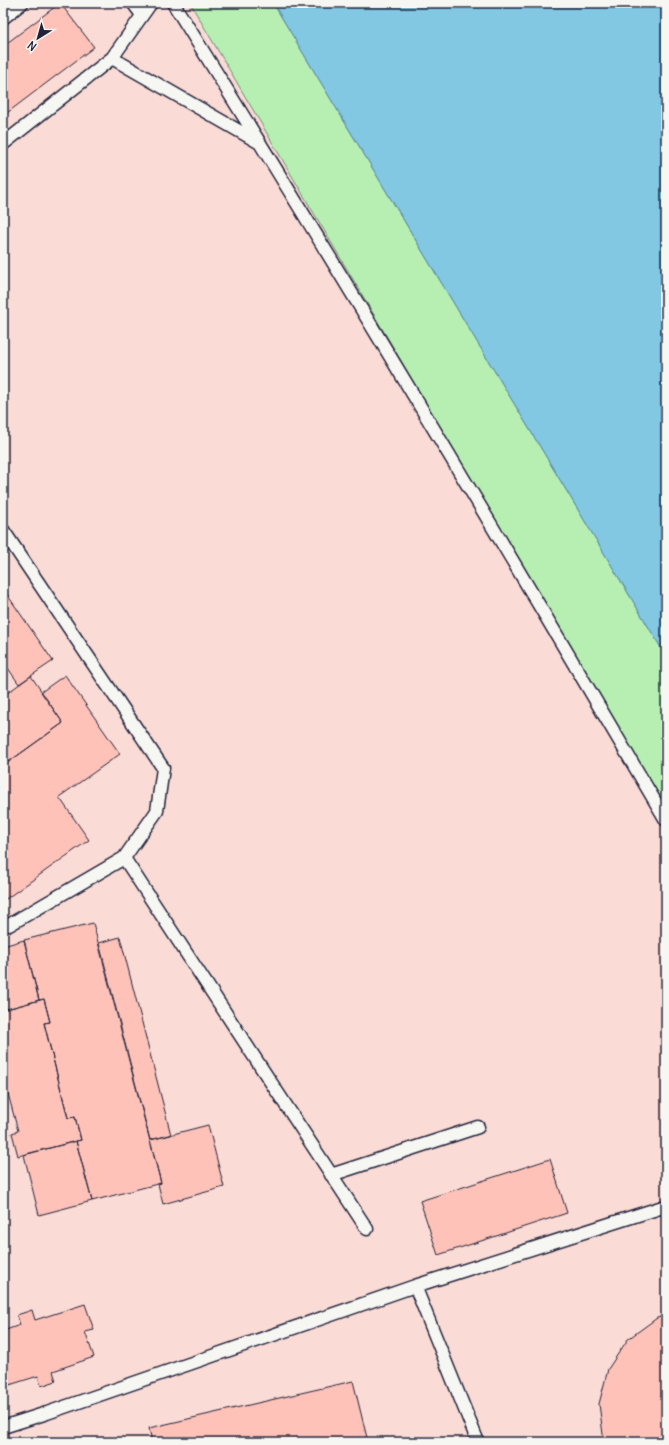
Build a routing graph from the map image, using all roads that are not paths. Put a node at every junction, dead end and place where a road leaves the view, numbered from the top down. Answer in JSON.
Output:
{"nodes":[{"id":1,"x":22,"y":3,"type":"edge"},
{"id":2,"x":133,"y":3,"type":"edge"},
{"id":3,"x":151,"y":3,"type":"edge"},
{"id":4,"x":173,"y":3,"type":"edge"},
{"id":5,"x":142,"y":15,"type":"junction"},
{"id":6,"x":3,"y":18,"type":"edge"},
{"id":7,"x":112,"y":58,"type":"junction"},
{"id":8,"x":3,"y":144,"type":"edge"},
{"id":9,"x":261,"y":144,"type":"junction"},
{"id":10,"x":3,"y":530,"type":"edge"},
{"id":11,"x":666,"y":820,"type":"edge"},
{"id":12,"x":124,"y":858,"type":"junction"},
{"id":13,"x":3,"y":924,"type":"edge"},
{"id":14,"x":478,"y":1127,"type":"dead end"},
{"id":15,"x":332,"y":1175,"type":"junction"},
{"id":16,"x":666,"y":1206,"type":"edge"},
{"id":17,"x":367,"y":1229,"type":"dead end"},
{"id":18,"x":415,"y":1286,"type":"junction"},
{"id":19,"x":3,"y":1427,"type":"edge"},
{"id":20,"x":478,"y":1442,"type":"edge"}],
"edges":[{"from":1,"to":6,"type":"lane"},
{"from":2,"to":5,"type":"lane"},
{"from":3,"to":5,"type":"lane"},
{"from":4,"to":9,"type":"lane"},
{"from":5,"to":7,"type":"lane"},
{"from":7,"to":8,"type":"lane"},
{"from":7,"to":9,"type":"lane"},
{"from":9,"to":11,"type":"lane"},
{"from":10,"to":12,"type":"lane"},
{"from":12,"to":13,"type":"lane"},
{"from":12,"to":15,"type":"lane"},
{"from":14,"to":15,"type":"lane"},
{"from":15,"to":17,"type":"lane"},
{"from":16,"to":18,"type":"lane"},
{"from":18,"to":19,"type":"lane"},
{"from":18,"to":20,"type":"lane"}]}
